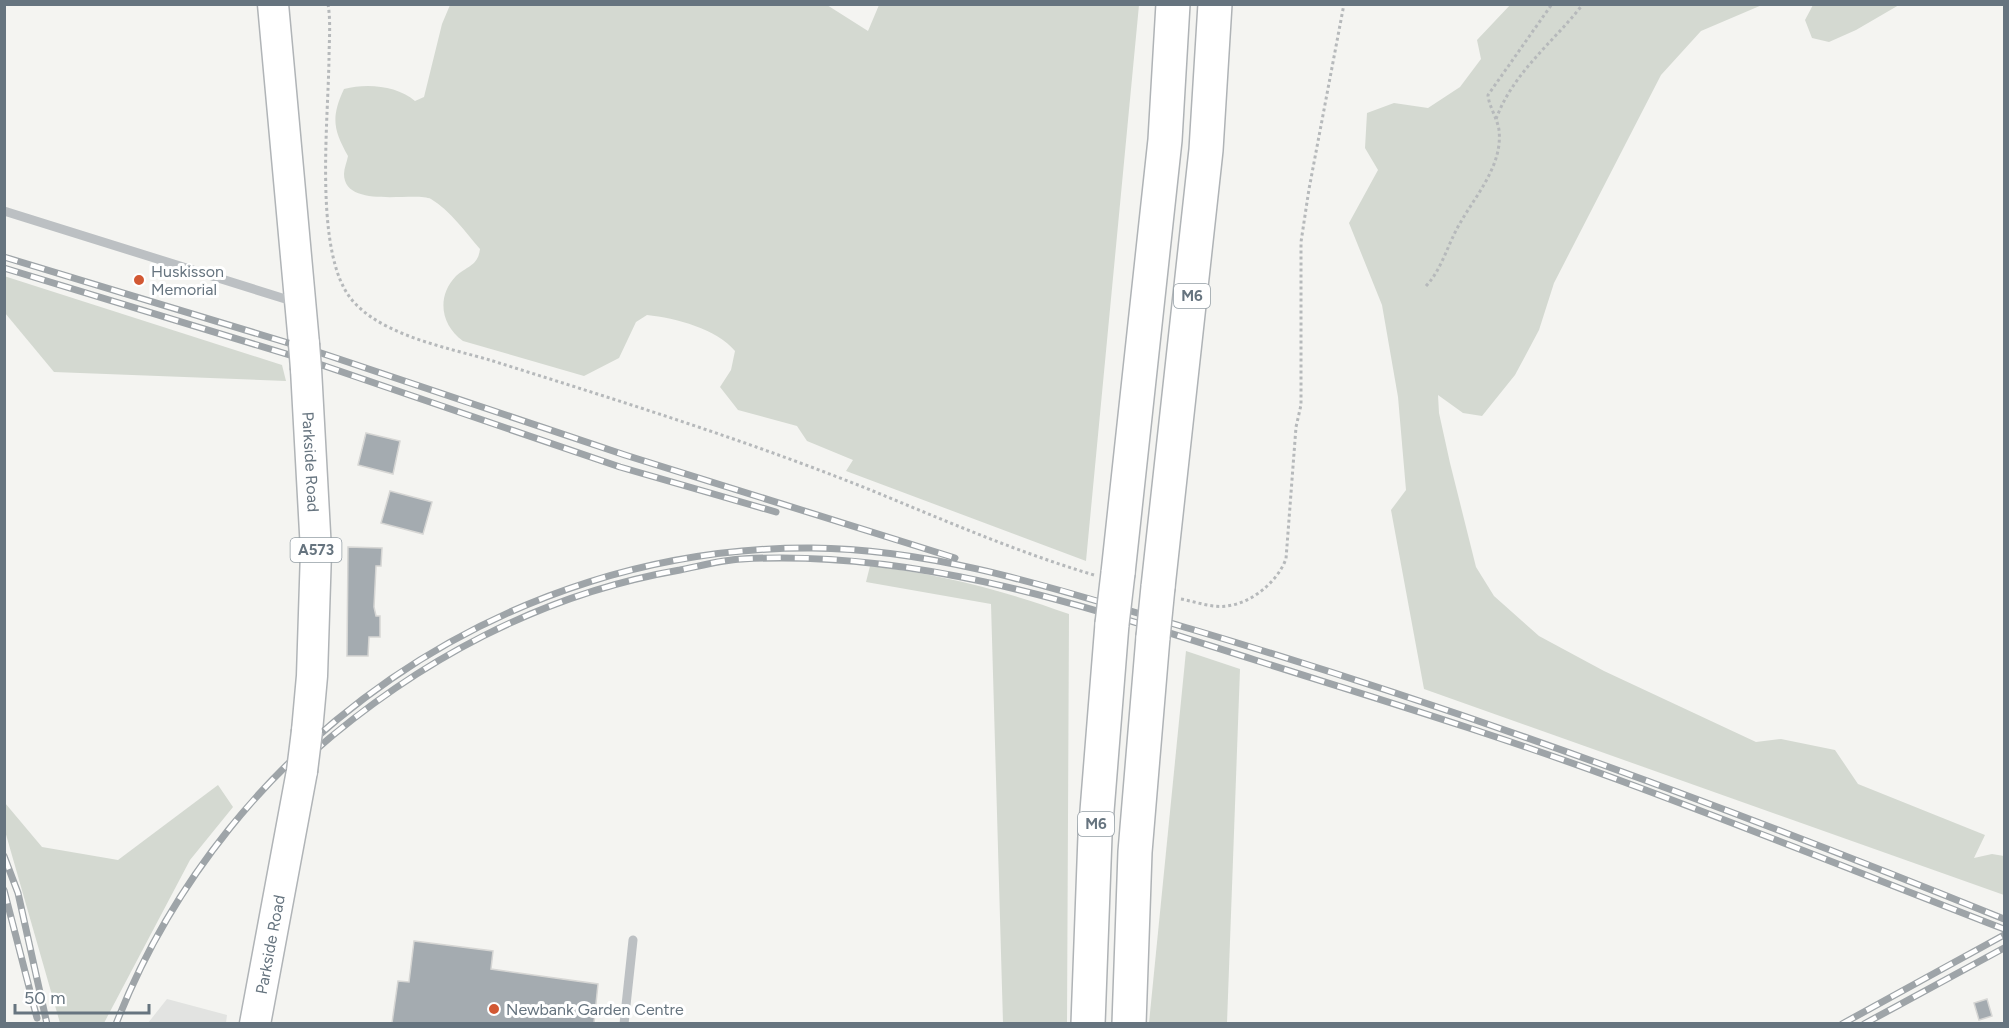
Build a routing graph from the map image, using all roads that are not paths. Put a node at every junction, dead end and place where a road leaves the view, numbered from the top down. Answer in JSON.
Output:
{"nodes":[{"id":1,"x":273,"y":4,"type":"edge"},
{"id":2,"x":1173,"y":4,"type":"edge"},
{"id":3,"x":1215,"y":4,"type":"edge"},
{"id":4,"x":4,"y":211,"type":"edge"},
{"id":5,"x":300,"y":303,"type":"junction"},
{"id":6,"x":633,"y":940,"type":"dead end"},
{"id":7,"x":255,"y":1023,"type":"edge"},
{"id":8,"x":624,"y":1023,"type":"edge"},
{"id":9,"x":1088,"y":1023,"type":"edge"},
{"id":10,"x":1130,"y":1023,"type":"edge"}],
"edges":[{"from":1,"to":5,"type":"main road","name":"Parkside Road","number":"A573"},
{"from":2,"to":9,"type":"highway","number":"M6","bridge":true},
{"from":3,"to":10,"type":"highway","number":"M6","bridge":true},
{"from":4,"to":5,"type":"lane"},
{"from":5,"to":7,"type":"main road","name":"Parkside Road","number":"A573","bridge":true},
{"from":6,"to":8,"type":"lane"}]}
